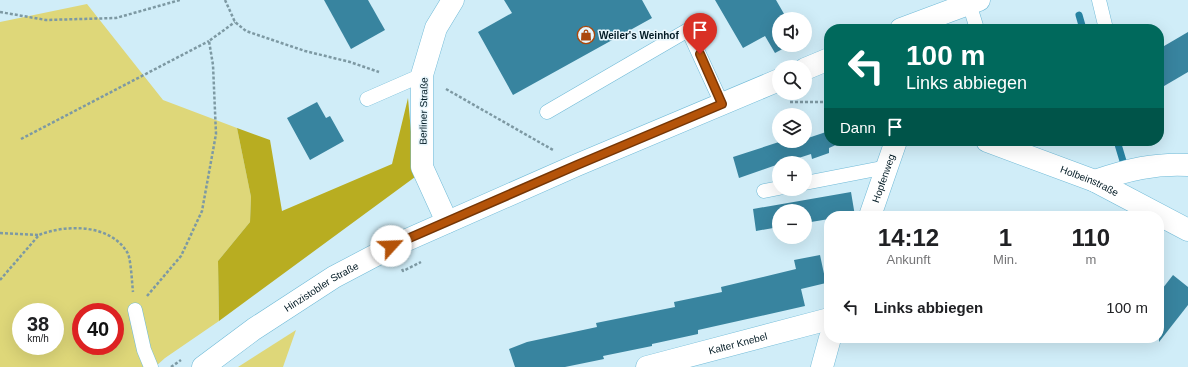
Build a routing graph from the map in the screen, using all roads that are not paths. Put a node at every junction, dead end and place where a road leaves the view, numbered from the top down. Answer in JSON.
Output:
{"nodes":[{"id":1,"x":453,"y":0,"type":"edge"},
{"id":2,"x":1099,"y":0,"type":"edge"},
{"id":3,"x":974,"y":2,"type":"edge"},
{"id":4,"x":915,"y":24,"type":"edge"},
{"id":5,"x":976,"y":24,"type":"edge"},
{"id":6,"x":1105,"y":24,"type":"edge"},
{"id":7,"x":824,"y":61,"type":"edge"},
{"id":8,"x":812,"y":66,"type":"edge"},
{"id":9,"x":422,"y":76,"type":"junction"},
{"id":10,"x":772,"y":83,"type":"edge"},
{"id":11,"x":367,"y":100,"type":"dead end"},
{"id":12,"x":722,"y":104,"type":"junction"},
{"id":13,"x":547,"y":112,"type":"dead end"},
{"id":14,"x":894,"y":146,"type":"edge"},
{"id":15,"x":1001,"y":146,"type":"edge"},
{"id":16,"x":1188,"y":165,"type":"edge"},
{"id":17,"x":887,"y":167,"type":"junction"},
{"id":18,"x":1096,"y":181,"type":"junction"},
{"id":19,"x":812,"y":182,"type":"edge"},
{"id":20,"x":772,"y":189,"type":"edge"},
{"id":21,"x":764,"y":191,"type":"dead end"},
{"id":22,"x":872,"y":211,"type":"edge"},
{"id":23,"x":1152,"y":211,"type":"edge"},
{"id":24,"x":1164,"y":217,"type":"edge"},
{"id":25,"x":447,"y":222,"type":"junction"},
{"id":26,"x":1188,"y":230,"type":"edge"},
{"id":27,"x":135,"y":310,"type":"road end"},
{"id":28,"x":824,"y":320,"type":"edge"},
{"id":29,"x":829,"y":343,"type":"edge"},
{"id":30,"x":151,"y":367,"type":"edge"},
{"id":31,"x":203,"y":367,"type":"edge"},
{"id":32,"x":647,"y":367,"type":"edge"},
{"id":33,"x":822,"y":367,"type":"edge"}],
"edges":[{"from":1,"to":9,"type":"street","name":"Berliner Straße"},
{"from":2,"to":6,"type":"lane"},
{"from":3,"to":4,"type":"street"},
{"from":3,"to":5,"type":"lane"},
{"from":7,"to":8,"type":"street"},
{"from":9,"to":11,"type":"lane"},
{"from":9,"to":25,"type":"street","name":"Berliner Straße"},
{"from":10,"to":12,"type":"street","name":"Hinzistobler Straße"},
{"from":12,"to":13,"type":"lane"},
{"from":12,"to":25,"type":"street","name":"Hinzistobler Straße"},
{"from":14,"to":17,"type":"street","name":"Hopfenweg"},
{"from":15,"to":18,"type":"street","name":"Holbeinstraße"},
{"from":16,"to":18,"type":"street"},
{"from":17,"to":19,"type":"lane"},
{"from":17,"to":22,"type":"street","name":"Hopfenweg"},
{"from":18,"to":23,"type":"street","name":"Holbeinstraße"},
{"from":20,"to":21,"type":"lane"},
{"from":24,"to":26,"type":"street","name":"Holbeinstraße"},
{"from":25,"to":31,"type":"street","name":"Hinzistobler Straße"},
{"from":27,"to":30,"type":"lane"},
{"from":28,"to":32,"type":"street","name":"Kalter Knebel"},
{"from":29,"to":33,"type":"street"}]}
